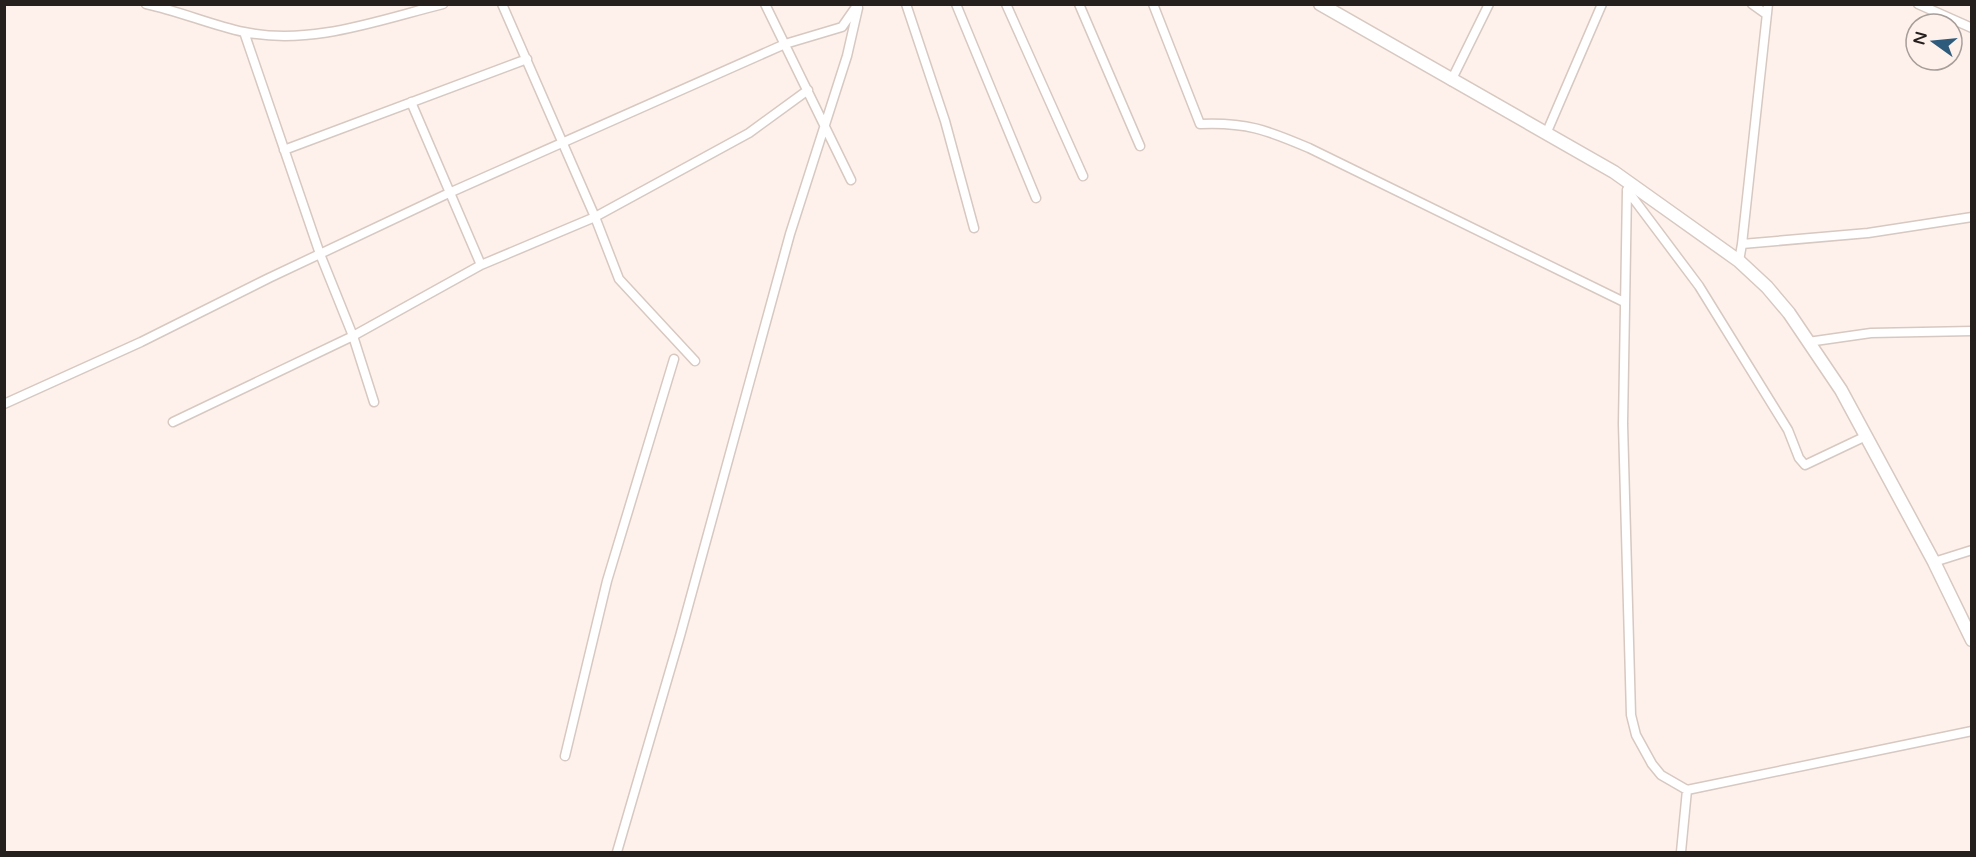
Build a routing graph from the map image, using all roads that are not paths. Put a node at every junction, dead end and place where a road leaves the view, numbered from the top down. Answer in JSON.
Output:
{"nodes":[{"id":1,"x":146,"y":4,"type":"edge"},
{"id":2,"x":443,"y":4,"type":"edge"},
{"id":3,"x":502,"y":4,"type":"edge"},
{"id":4,"x":765,"y":4,"type":"edge"},
{"id":5,"x":859,"y":4,"type":"edge"},
{"id":6,"x":906,"y":4,"type":"edge"},
{"id":7,"x":956,"y":4,"type":"edge"},
{"id":8,"x":1006,"y":4,"type":"edge"},
{"id":9,"x":1079,"y":4,"type":"edge"},
{"id":10,"x":1153,"y":4,"type":"edge"},
{"id":11,"x":1320,"y":4,"type":"edge"},
{"id":12,"x":1489,"y":4,"type":"edge"},
{"id":13,"x":1602,"y":4,"type":"edge"},
{"id":14,"x":1752,"y":4,"type":"edge"},
{"id":15,"x":1768,"y":4,"type":"edge"},
{"id":16,"x":1918,"y":4,"type":"edge"},
{"id":17,"x":1766,"y":14,"type":"junction"},
{"id":18,"x":1971,"y":28,"type":"edge"},
{"id":19,"x":244,"y":32,"type":"junction"},
{"id":20,"x":785,"y":44,"type":"junction"},
{"id":21,"x":527,"y":59,"type":"junction"},
{"id":22,"x":1451,"y":81,"type":"junction"},
{"id":23,"x":808,"y":90,"type":"junction"},
{"id":24,"x":411,"y":102,"type":"junction"},
{"id":25,"x":825,"y":126,"type":"junction"},
{"id":26,"x":1546,"y":134,"type":"junction"},
{"id":27,"x":564,"y":144,"type":"junction"},
{"id":28,"x":1140,"y":146,"type":"dead end"},
{"id":29,"x":284,"y":150,"type":"junction"},
{"id":30,"x":1614,"y":172,"type":"junction"},
{"id":31,"x":1083,"y":176,"type":"dead end"},
{"id":32,"x":851,"y":180,"type":"dead end"},
{"id":33,"x":1627,"y":190,"type":"junction"},
{"id":34,"x":449,"y":193,"type":"junction"},
{"id":35,"x":1036,"y":198,"type":"dead end"},
{"id":36,"x":595,"y":217,"type":"junction"},
{"id":37,"x":1971,"y":217,"type":"edge"},
{"id":38,"x":974,"y":228,"type":"dead end"},
{"id":39,"x":1742,"y":244,"type":"junction"},
{"id":40,"x":320,"y":254,"type":"junction"},
{"id":41,"x":1739,"y":261,"type":"junction"},
{"id":42,"x":481,"y":265,"type":"junction"},
{"id":43,"x":1624,"y":302,"type":"junction"},
{"id":44,"x":1971,"y":331,"type":"edge"},
{"id":45,"x":353,"y":336,"type":"junction"},
{"id":46,"x":1808,"y":342,"type":"junction"},
{"id":47,"x":674,"y":359,"type":"dead end"},
{"id":48,"x":695,"y":362,"type":"dead end"},
{"id":49,"x":374,"y":402,"type":"dead end"},
{"id":50,"x":4,"y":404,"type":"edge"},
{"id":51,"x":173,"y":422,"type":"dead end"},
{"id":52,"x":1864,"y":437,"type":"junction"},
{"id":53,"x":1971,"y":550,"type":"edge"},
{"id":54,"x":1934,"y":562,"type":"junction"},
{"id":55,"x":1971,"y":640,"type":"edge"},
{"id":56,"x":1971,"y":731,"type":"edge"},
{"id":57,"x":565,"y":756,"type":"dead end"},
{"id":58,"x":1687,"y":790,"type":"junction"},
{"id":59,"x":616,"y":852,"type":"edge"},
{"id":60,"x":1681,"y":852,"type":"edge"}],
"edges":[{"from":1,"to":19,"type":"street"},
{"from":2,"to":19,"type":"street"},
{"from":3,"to":21,"type":"street"},
{"from":4,"to":20,"type":"street"},
{"from":5,"to":20,"type":"street"},
{"from":5,"to":25,"type":"street"},
{"from":6,"to":38,"type":"street"},
{"from":7,"to":35,"type":"street"},
{"from":8,"to":31,"type":"street"},
{"from":9,"to":28,"type":"street"},
{"from":10,"to":43,"type":"street"},
{"from":11,"to":22,"type":"main road"},
{"from":12,"to":22,"type":"street"},
{"from":13,"to":26,"type":"street"},
{"from":14,"to":17,"type":"street"},
{"from":15,"to":17,"type":"street"},
{"from":16,"to":18,"type":"street"},
{"from":17,"to":39,"type":"street"},
{"from":19,"to":29,"type":"street"},
{"from":20,"to":23,"type":"street"},
{"from":20,"to":27,"type":"street"},
{"from":21,"to":24,"type":"street"},
{"from":21,"to":27,"type":"street"},
{"from":22,"to":26,"type":"main road"},
{"from":23,"to":25,"type":"street"},
{"from":23,"to":36,"type":"street"},
{"from":24,"to":29,"type":"street"},
{"from":24,"to":34,"type":"street"},
{"from":25,"to":32,"type":"street"},
{"from":25,"to":59,"type":"street"},
{"from":26,"to":30,"type":"main road"},
{"from":27,"to":34,"type":"street"},
{"from":27,"to":36,"type":"street"},
{"from":29,"to":40,"type":"street"},
{"from":30,"to":33,"type":"street"},
{"from":30,"to":41,"type":"main road"},
{"from":33,"to":43,"type":"street"},
{"from":33,"to":52,"type":"street"},
{"from":34,"to":40,"type":"street"},
{"from":34,"to":42,"type":"street"},
{"from":36,"to":42,"type":"street"},
{"from":36,"to":48,"type":"street"},
{"from":37,"to":39,"type":"street"},
{"from":39,"to":41,"type":"street"},
{"from":40,"to":45,"type":"street"},
{"from":40,"to":50,"type":"street"},
{"from":41,"to":46,"type":"main road"},
{"from":42,"to":45,"type":"street"},
{"from":43,"to":58,"type":"street"},
{"from":44,"to":46,"type":"street"},
{"from":45,"to":49,"type":"street"},
{"from":45,"to":51,"type":"street"},
{"from":46,"to":52,"type":"main road"},
{"from":47,"to":57,"type":"street"},
{"from":52,"to":54,"type":"main road"},
{"from":53,"to":54,"type":"street"},
{"from":54,"to":55,"type":"main road"},
{"from":56,"to":58,"type":"street"},
{"from":58,"to":60,"type":"street"}]}
